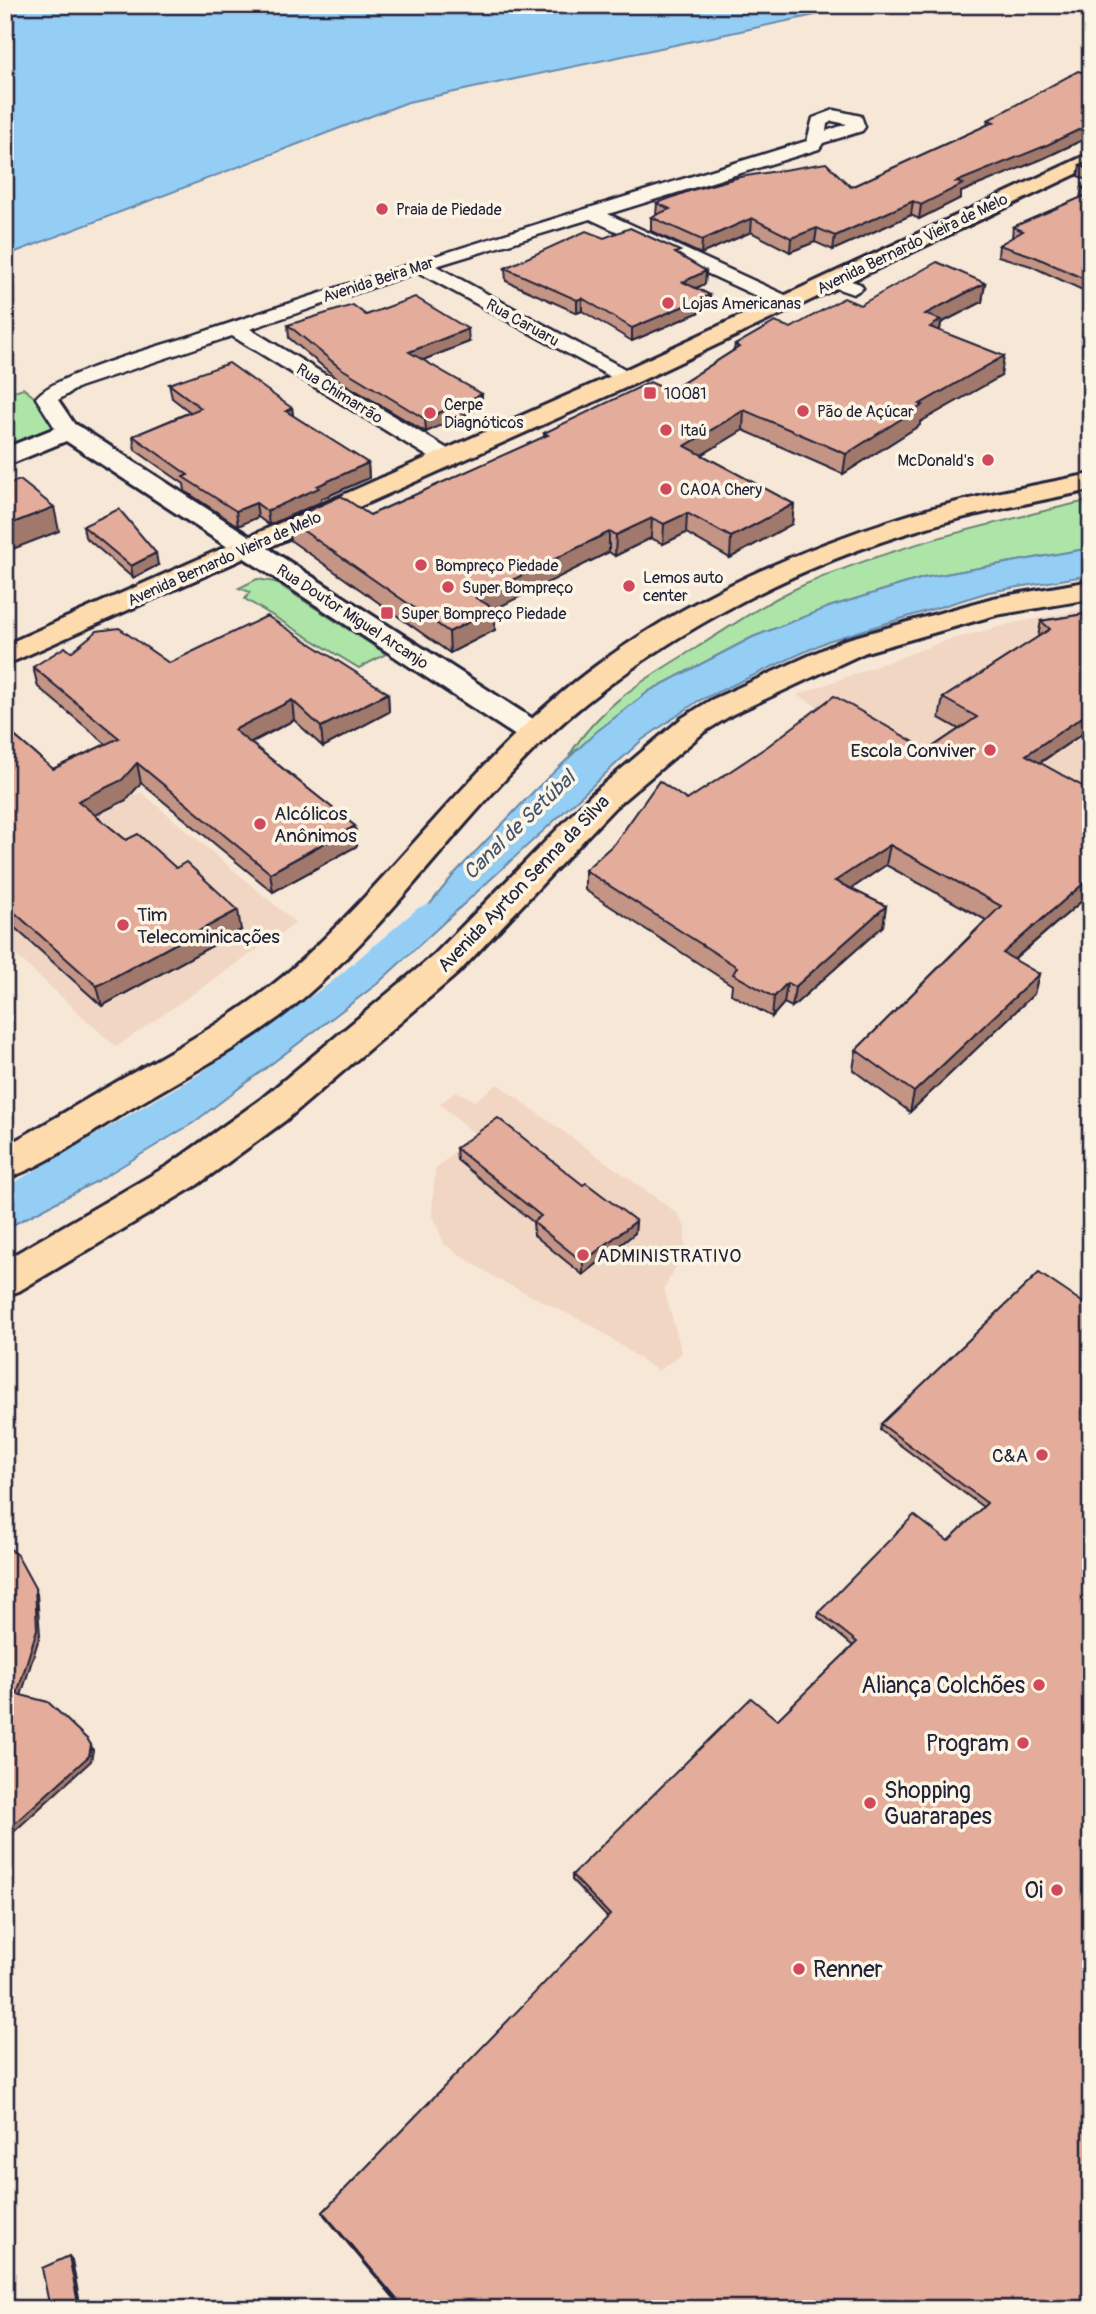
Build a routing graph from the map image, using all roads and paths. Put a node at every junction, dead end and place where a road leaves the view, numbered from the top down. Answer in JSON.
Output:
{"nodes":[{"id":1,"x":817,"y":139,"type":"dead end"},
{"id":2,"x":1091,"y":159,"type":"edge"},
{"id":3,"x":589,"y":212,"type":"junction"},
{"id":4,"x":420,"y":265,"type":"junction"},
{"id":5,"x":787,"y":303,"type":"junction"},
{"id":6,"x":232,"y":327,"type":"junction"},
{"id":7,"x":627,"y":379,"type":"junction"},
{"id":8,"x":68,"y":431,"type":"junction"},
{"id":9,"x":5,"y":458,"type":"edge"},
{"id":10,"x":448,"y":459,"type":"junction"},
{"id":11,"x":1091,"y":482,"type":"edge"},
{"id":12,"x":247,"y":547,"type":"junction"},
{"id":13,"x":1091,"y":590,"type":"edge"},
{"id":14,"x":5,"y":656,"type":"edge"},
{"id":15,"x":533,"y":733,"type":"junction"},
{"id":16,"x":5,"y":1164,"type":"edge"},
{"id":17,"x":5,"y":1280,"type":"edge"}],
"edges":[{"from":1,"to":3,"type":"street","name":"Avenida Beira Mar"},
{"from":2,"to":5,"type":"main road","name":"Avenida Bernardo Vieira de Melo"},
{"from":3,"to":4,"type":"street","name":"Avenida Beira Mar"},
{"from":3,"to":5,"type":"street"},
{"from":4,"to":6,"type":"street","name":"Avenida Beira Mar"},
{"from":4,"to":7,"type":"street","name":"Rua Caruaru"},
{"from":5,"to":7,"type":"main road","name":"Avenida Bernardo Vieira de Melo"},
{"from":6,"to":8,"type":"street","name":"Avenida Beira Mar"},
{"from":6,"to":10,"type":"street","name":"Rua Chimarrão"},
{"from":7,"to":10,"type":"main road","name":"Avenida Bernardo Vieira de Melo"},
{"from":8,"to":9,"type":"main road"},
{"from":8,"to":12,"type":"main road","name":"Rua Doutor Miguel Arcanjo"},
{"from":10,"to":12,"type":"main road","name":"Avenida Bernardo Vieira de Melo"},
{"from":11,"to":15,"type":"main road"},
{"from":12,"to":14,"type":"main road","name":"Avenida Bernardo Vieira de Melo"},
{"from":12,"to":15,"type":"main road","name":"Rua Doutor Miguel Arcanjo"},
{"from":13,"to":17,"type":"main road","name":"Avenida Ayrton Senna da Silva"},
{"from":15,"to":16,"type":"main road"}]}
